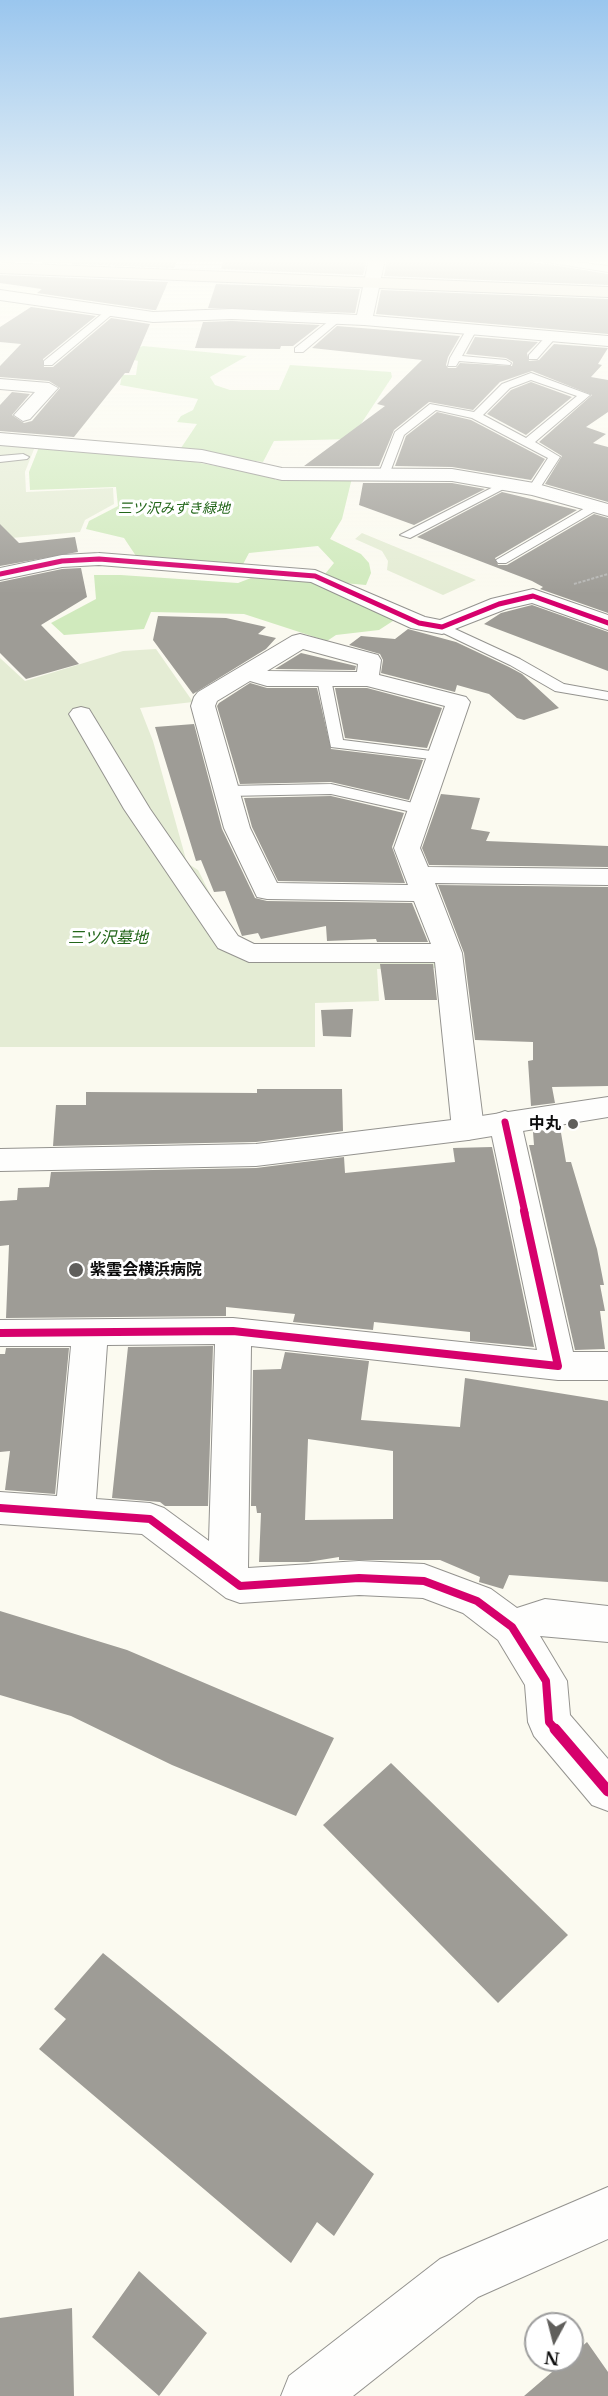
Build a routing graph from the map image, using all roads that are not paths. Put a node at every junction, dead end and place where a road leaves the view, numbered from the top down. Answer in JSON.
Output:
{"nodes":[{"id":1,"x":0,"y":384,"type":"edge"},
{"id":2,"x":0,"y":413,"type":"edge"},
{"id":3,"x":23,"y":415,"type":"junction"},
{"id":4,"x":476,"y":416,"type":"junction"},
{"id":5,"x":48,"y":418,"type":"dead end"},
{"id":6,"x":0,"y":439,"type":"edge"},
{"id":7,"x":527,"y":443,"type":"junction"},
{"id":8,"x":23,"y":457,"type":"dead end"},
{"id":9,"x":0,"y":459,"type":"edge"},
{"id":10,"x":385,"y":472,"type":"junction"},
{"id":11,"x":507,"y":484,"type":"junction"},
{"id":12,"x":534,"y":489,"type":"junction"},
{"id":13,"x":602,"y":508,"type":"edge"},
{"id":14,"x":406,"y":534,"type":"dead end"},
{"id":15,"x":502,"y":560,"type":"dead end"},
{"id":16,"x":0,"y":574,"type":"edge"},
{"id":17,"x":608,"y":623,"type":"edge"},
{"id":18,"x":441,"y":627,"type":"junction"},
{"id":19,"x":249,"y":672,"type":"junction"},
{"id":20,"x":324,"y":679,"type":"junction"},
{"id":21,"x":367,"y":679,"type":"junction"},
{"id":22,"x":608,"y":696,"type":"edge"},
{"id":23,"x":81,"y":714,"type":"dead end"},
{"id":24,"x":439,"y":756,"type":"junction"},
{"id":25,"x":226,"y":791,"type":"junction"},
{"id":26,"x":421,"y":809,"type":"junction"},
{"id":27,"x":608,"y":877,"type":"edge"},
{"id":28,"x":422,"y":884,"type":"junction"},
{"id":29,"x":448,"y":953,"type":"junction"},
{"id":30,"x":608,"y":1107,"type":"edge"},
{"id":31,"x":505,"y":1122,"type":"junction"},
{"id":32,"x":468,"y":1129,"type":"junction"},
{"id":33,"x":0,"y":1160,"type":"edge"},
{"id":34,"x":233,"y":1330,"type":"junction"},
{"id":35,"x":90,"y":1332,"type":"junction"},
{"id":36,"x":0,"y":1333,"type":"edge"},
{"id":37,"x":558,"y":1366,"type":"junction"},
{"id":38,"x":608,"y":1366,"type":"edge"},
{"id":39,"x":0,"y":1508,"type":"edge"},
{"id":40,"x":75,"y":1515,"type":"junction"},
{"id":41,"x":228,"y":1577,"type":"junction"},
{"id":42,"x":608,"y":1624,"type":"edge"},
{"id":43,"x":512,"y":1627,"type":"junction"},
{"id":44,"x":608,"y":1791,"type":"edge"},
{"id":45,"x":608,"y":2213,"type":"edge"},
{"id":46,"x":309,"y":2396,"type":"edge"}],
"edges":[{"from":1,"to":3,"type":"street"},
{"from":2,"to":3,"type":"street"},
{"from":3,"to":5,"type":"street"},
{"from":4,"to":7,"type":"lane"},
{"from":4,"to":7,"type":"lane"},
{"from":4,"to":10,"type":"lane"},
{"from":6,"to":10,"type":"street"},
{"from":7,"to":12,"type":"lane"},
{"from":8,"to":9,"type":"lane"},
{"from":10,"to":11,"type":"street"},
{"from":11,"to":12,"type":"street"},
{"from":11,"to":14,"type":"lane"},
{"from":12,"to":13,"type":"street"},
{"from":13,"to":15,"type":"lane"},
{"from":16,"to":18,"type":"street"},
{"from":17,"to":18,"type":"street"},
{"from":18,"to":22,"type":"lane"},
{"from":19,"to":20,"type":"street"},
{"from":19,"to":21,"type":"street"},
{"from":19,"to":25,"type":"street"},
{"from":20,"to":21,"type":"street"},
{"from":20,"to":24,"type":"lane"},
{"from":21,"to":24,"type":"street"},
{"from":23,"to":29,"type":"street"},
{"from":24,"to":26,"type":"street"},
{"from":25,"to":26,"type":"lane"},
{"from":25,"to":28,"type":"street"},
{"from":26,"to":28,"type":"street"},
{"from":27,"to":28,"type":"street"},
{"from":28,"to":29,"type":"street"},
{"from":29,"to":32,"type":"street"},
{"from":30,"to":31,"type":"street"},
{"from":31,"to":32,"type":"street"},
{"from":31,"to":37,"type":"street"},
{"from":32,"to":33,"type":"street"},
{"from":34,"to":35,"type":"street"},
{"from":34,"to":37,"type":"street"},
{"from":34,"to":41,"type":"street"},
{"from":35,"to":36,"type":"street"},
{"from":35,"to":40,"type":"street"},
{"from":37,"to":38,"type":"street"},
{"from":39,"to":40,"type":"street"},
{"from":40,"to":41,"type":"street"},
{"from":41,"to":43,"type":"street"},
{"from":42,"to":43,"type":"street"},
{"from":43,"to":44,"type":"street"},
{"from":45,"to":46,"type":"street"}]}
